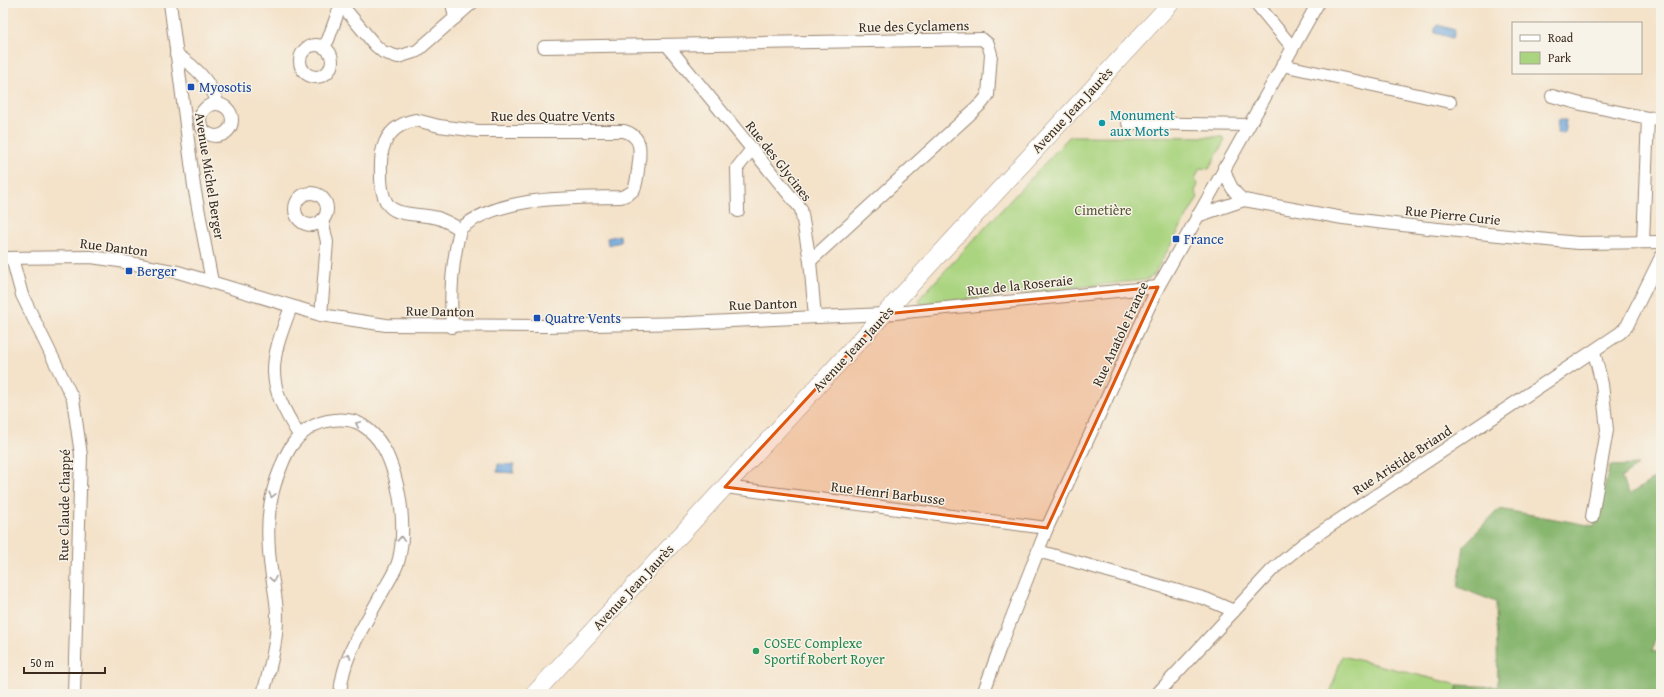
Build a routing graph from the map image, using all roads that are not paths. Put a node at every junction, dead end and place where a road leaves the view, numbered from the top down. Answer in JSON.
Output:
{"nodes":[{"id":1,"x":170,"y":3,"type":"edge"},
{"id":2,"x":452,"y":3,"type":"edge"},
{"id":3,"x":472,"y":3,"type":"edge"},
{"id":4,"x":1171,"y":3,"type":"edge"},
{"id":5,"x":1256,"y":3,"type":"edge"},
{"id":6,"x":1318,"y":3,"type":"edge"},
{"id":7,"x":341,"y":4,"type":"edge"},
{"id":8,"x":455,"y":18,"type":"junction"},
{"id":9,"x":667,"y":45,"type":"junction"},
{"id":10,"x":323,"y":47,"type":"dead end"},
{"id":11,"x":544,"y":47,"type":"dead end"},
{"id":12,"x":1292,"y":47,"type":"junction"},
{"id":13,"x":176,"y":54,"type":"junction"},
{"id":14,"x":1282,"y":65,"type":"junction"},
{"id":15,"x":1552,"y":96,"type":"dead end"},
{"id":16,"x":1450,"y":102,"type":"dead end"},
{"id":17,"x":218,"y":104,"type":"dead end"},
{"id":18,"x":1661,"y":117,"type":"edge"},
{"id":19,"x":1648,"y":118,"type":"junction"},
{"id":20,"x":1128,"y":123,"type":"dead end"},
{"id":21,"x":1249,"y":125,"type":"junction"},
{"id":22,"x":752,"y":149,"type":"junction"},
{"id":23,"x":1224,"y":167,"type":"junction"},
{"id":24,"x":1244,"y":200,"type":"junction"},
{"id":25,"x":738,"y":211,"type":"dead end"},
{"id":26,"x":1197,"y":216,"type":"junction"},
{"id":27,"x":322,"y":220,"type":"dead end"},
{"id":28,"x":460,"y":228,"type":"junction"},
{"id":29,"x":1643,"y":242,"type":"junction"},
{"id":30,"x":1661,"y":242,"type":"edge"},
{"id":31,"x":1661,"y":257,"type":"edge"},
{"id":32,"x":8,"y":258,"type":"edge"},
{"id":33,"x":810,"y":261,"type":"junction"},
{"id":34,"x":212,"y":282,"type":"junction"},
{"id":35,"x":1158,"y":287,"type":"junction"},
{"id":36,"x":291,"y":307,"type":"junction"},
{"id":37,"x":885,"y":314,"type":"junction"},
{"id":38,"x":321,"y":315,"type":"junction"},
{"id":39,"x":815,"y":317,"type":"junction"},
{"id":40,"x":452,"y":326,"type":"junction"},
{"id":41,"x":1594,"y":352,"type":"junction"},
{"id":42,"x":299,"y":435,"type":"junction"},
{"id":43,"x":725,"y":487,"type":"junction"},
{"id":44,"x":1592,"y":517,"type":"dead end"},
{"id":45,"x":1047,"y":528,"type":"junction"},
{"id":46,"x":1038,"y":551,"type":"junction"},
{"id":47,"x":1234,"y":611,"type":"junction"},
{"id":48,"x":74,"y":694,"type":"edge"},
{"id":49,"x":263,"y":694,"type":"edge"},
{"id":50,"x":340,"y":694,"type":"edge"},
{"id":51,"x":534,"y":694,"type":"edge"},
{"id":52,"x":983,"y":694,"type":"edge"},
{"id":53,"x":1157,"y":694,"type":"edge"}],
"edges":[{"from":1,"to":13,"type":"street","name":"Avenue Michel Berger"},
{"from":2,"to":8,"type":"street"},
{"from":3,"to":8,"type":"street"},
{"from":4,"to":37,"type":"main road","name":"Avenue Jean Jaurès"},
{"from":5,"to":12,"type":"street"},
{"from":6,"to":12,"type":"street","name":"Rue Anatole France"},
{"from":7,"to":8,"type":"street"},
{"from":7,"to":10,"type":"street"},
{"from":9,"to":11,"type":"street","name":"Rue des Cyclamens"},
{"from":9,"to":22,"type":"street","name":"Rue des Glycines"},
{"from":9,"to":33,"type":"street","name":"Rue des Cyclamens"},
{"from":12,"to":14,"type":"street","name":"Rue Anatole France"},
{"from":13,"to":17,"type":"street"},
{"from":13,"to":34,"type":"street","name":"Avenue Michel Berger"},
{"from":14,"to":16,"type":"street"},
{"from":14,"to":21,"type":"street","name":"Rue Anatole France"},
{"from":15,"to":19,"type":"street"},
{"from":18,"to":19,"type":"street"},
{"from":19,"to":29,"type":"street"},
{"from":20,"to":21,"type":"street"},
{"from":21,"to":23,"type":"street","name":"Rue Anatole France"},
{"from":22,"to":25,"type":"street"},
{"from":22,"to":33,"type":"street","name":"Rue des Glycines"},
{"from":23,"to":24,"type":"street"},
{"from":23,"to":26,"type":"street","name":"Rue Anatole France"},
{"from":24,"to":26,"type":"street","name":"Rue Pierre Curie"},
{"from":24,"to":29,"type":"street","name":"Rue Pierre Curie"},
{"from":26,"to":35,"type":"street","name":"Rue Anatole France"},
{"from":27,"to":38,"type":"street"},
{"from":28,"to":28,"type":"street","name":"Rue des Quatre Vents"},
{"from":28,"to":40,"type":"street"},
{"from":29,"to":30,"type":"street","name":"Rue Pierre Curie"},
{"from":31,"to":41,"type":"street","name":"Rue Aristide Briand"},
{"from":32,"to":34,"type":"street","name":"Rue Danton"},
{"from":32,"to":48,"type":"street","name":"Rue Claude Chappé"},
{"from":33,"to":39,"type":"street","name":"Rue des Glycines"},
{"from":34,"to":36,"type":"street","name":"Rue Danton"},
{"from":35,"to":37,"type":"street","name":"Rue de la Roseraie"},
{"from":35,"to":45,"type":"street","name":"Rue Anatole France"},
{"from":36,"to":38,"type":"street","name":"Rue Danton"},
{"from":36,"to":42,"type":"street"},
{"from":37,"to":39,"type":"street","name":"Rue Danton"},
{"from":37,"to":43,"type":"main road","name":"Avenue Jean Jaurès"},
{"from":38,"to":40,"type":"street","name":"Rue Danton"},
{"from":39,"to":40,"type":"street","name":"Rue Danton"},
{"from":41,"to":44,"type":"street"},
{"from":41,"to":47,"type":"street","name":"Rue Aristide Briand"},
{"from":42,"to":49,"type":"street","one_way":true},
{"from":50,"to":42,"type":"street","one_way":true},
{"from":43,"to":45,"type":"street","name":"Rue Henri Barbusse"},
{"from":43,"to":51,"type":"main road","name":"Avenue Jean Jaurès"},
{"from":45,"to":46,"type":"street","name":"Rue Anatole France"},
{"from":46,"to":47,"type":"street"},
{"from":46,"to":52,"type":"street","name":"Rue Anatole France"},
{"from":47,"to":53,"type":"street","name":"Rue Aristide Briand"}]}
